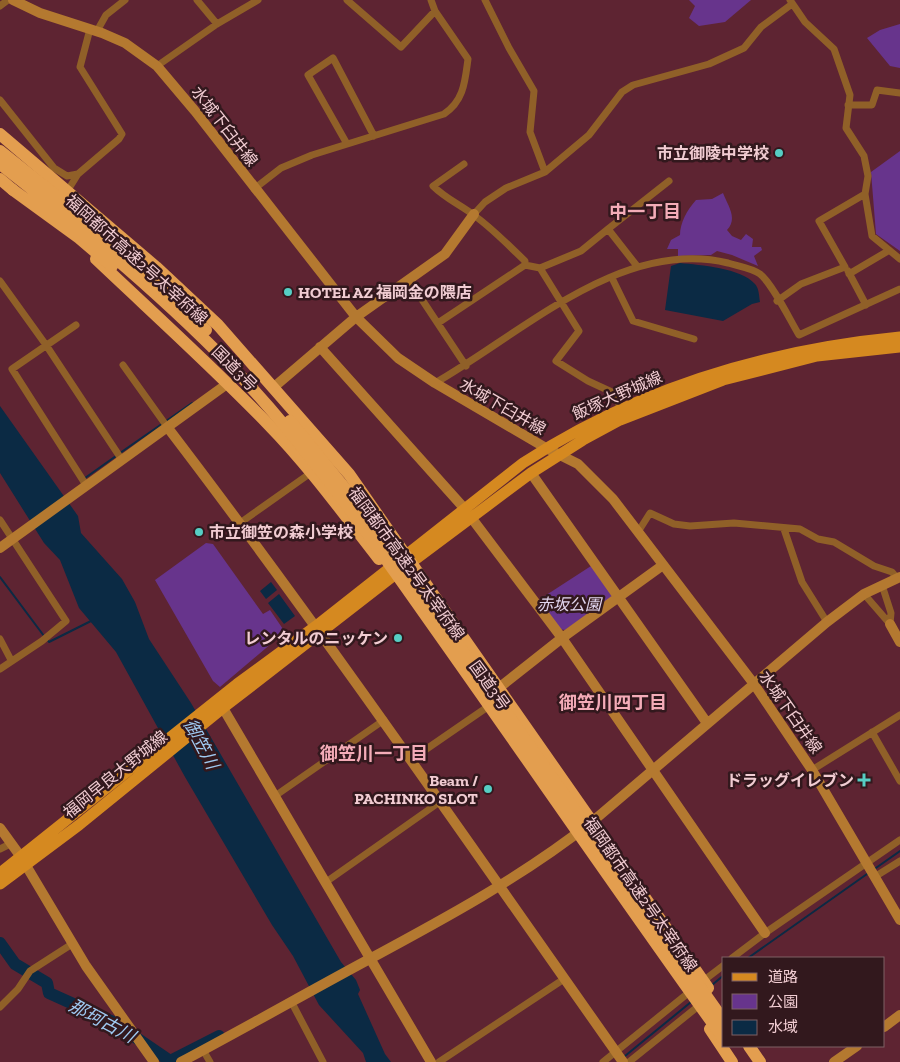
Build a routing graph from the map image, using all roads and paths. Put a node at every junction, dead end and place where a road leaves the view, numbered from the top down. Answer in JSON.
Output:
{"nodes":[{"id":1,"x":8,"y":0,"type":"edge"},
{"id":2,"x":13,"y":0,"type":"edge"},
{"id":3,"x":125,"y":0,"type":"edge"},
{"id":4,"x":197,"y":0,"type":"edge"},
{"id":5,"x":258,"y":0,"type":"edge"},
{"id":6,"x":347,"y":0,"type":"edge"},
{"id":7,"x":431,"y":0,"type":"edge"},
{"id":8,"x":485,"y":0,"type":"edge"},
{"id":9,"x":250,"y":2,"type":"edge"},
{"id":10,"x":791,"y":2,"type":"edge"},
{"id":11,"x":0,"y":6,"type":"edge"},
{"id":12,"x":435,"y":11,"type":"junction"},
{"id":13,"x":217,"y":24,"type":"junction"},
{"id":14,"x":94,"y":30,"type":"junction"},
{"id":15,"x":157,"y":66,"type":"junction"},
{"id":16,"x":900,"y":93,"type":"edge"},
{"id":17,"x":0,"y":100,"type":"edge"},
{"id":18,"x":848,"y":104,"type":"junction"},
{"id":19,"x":0,"y":134,"type":"edge"},
{"id":20,"x":374,"y":136,"type":"junction"},
{"id":21,"x":347,"y":144,"type":"junction"},
{"id":22,"x":0,"y":151,"type":"edge"},
{"id":23,"x":0,"y":162,"type":"edge"},
{"id":24,"x":464,"y":164,"type":"dead end"},
{"id":25,"x":545,"y":172,"type":"junction"},
{"id":26,"x":78,"y":174,"type":"junction"},
{"id":27,"x":0,"y":179,"type":"edge"},
{"id":28,"x":669,"y":181,"type":"dead end"},
{"id":29,"x":254,"y":189,"type":"junction"},
{"id":30,"x":68,"y":190,"type":"junction"},
{"id":31,"x":865,"y":194,"type":"junction"},
{"id":32,"x":474,"y":214,"type":"junction"},
{"id":33,"x":608,"y":229,"type":"junction"},
{"id":34,"x":888,"y":251,"type":"junction"},
{"id":35,"x":900,"y":259,"type":"edge"},
{"id":36,"x":525,"y":265,"type":"junction"},
{"id":37,"x":637,"y":266,"type":"junction"},
{"id":38,"x":845,"y":267,"type":"junction"},
{"id":39,"x":540,"y":268,"type":"junction"},
{"id":40,"x":849,"y":274,"type":"junction"},
{"id":41,"x":612,"y":278,"type":"junction"},
{"id":42,"x":409,"y":280,"type":"junction"},
{"id":43,"x":0,"y":281,"type":"edge"},
{"id":44,"x":900,"y":289,"type":"edge"},
{"id":45,"x":561,"y":301,"type":"junction"},
{"id":46,"x":778,"y":301,"type":"junction"},
{"id":47,"x":866,"y":305,"type":"junction"},
{"id":48,"x":356,"y":317,"type":"junction"},
{"id":49,"x":438,"y":323,"type":"junction"},
{"id":50,"x":76,"y":325,"type":"dead end"},
{"id":51,"x":900,"y":337,"type":"edge"},
{"id":52,"x":694,"y":339,"type":"dead end"},
{"id":53,"x":46,"y":345,"type":"junction"},
{"id":54,"x":900,"y":346,"type":"edge"},
{"id":55,"x":320,"y":347,"type":"junction"},
{"id":56,"x":123,"y":365,"type":"dead end"},
{"id":57,"x":466,"y":366,"type":"junction"},
{"id":58,"x":435,"y":383,"type":"junction"},
{"id":59,"x":227,"y":384,"type":"junction"},
{"id":60,"x":274,"y":387,"type":"junction"},
{"id":61,"x":621,"y":409,"type":"junction"},
{"id":62,"x":269,"y":425,"type":"junction"},
{"id":63,"x":168,"y":428,"type":"junction"},
{"id":64,"x":546,"y":448,"type":"junction"},
{"id":65,"x":559,"y":455,"type":"junction"},
{"id":66,"x":122,"y":460,"type":"junction"},
{"id":67,"x":312,"y":472,"type":"junction"},
{"id":68,"x":531,"y":473,"type":"junction"},
{"id":69,"x":85,"y":486,"type":"junction"},
{"id":70,"x":464,"y":508,"type":"junction"},
{"id":71,"x":471,"y":518,"type":"junction"},
{"id":72,"x":0,"y":520,"type":"edge"},
{"id":73,"x":240,"y":522,"type":"junction"},
{"id":74,"x":784,"y":529,"type":"junction"},
{"id":75,"x":638,"y":532,"type":"junction"},
{"id":76,"x":12,"y":538,"type":"junction"},
{"id":77,"x":0,"y":548,"type":"edge"},
{"id":78,"x":408,"y":559,"type":"junction"},
{"id":79,"x":662,"y":565,"type":"junction"},
{"id":80,"x":389,"y":573,"type":"junction"},
{"id":81,"x":899,"y":578,"type":"edge"},
{"id":82,"x":882,"y":585,"type":"junction"},
{"id":83,"x":864,"y":594,"type":"junction"},
{"id":84,"x":620,"y":598,"type":"junction"},
{"id":85,"x":827,"y":622,"type":"junction"},
{"id":86,"x":890,"y":624,"type":"junction"},
{"id":87,"x":318,"y":630,"type":"junction"},
{"id":88,"x":562,"y":638,"type":"junction"},
{"id":89,"x":0,"y":639,"type":"edge"},
{"id":90,"x":900,"y":642,"type":"edge"},
{"id":91,"x":11,"y":660,"type":"junction"},
{"id":92,"x":0,"y":669,"type":"edge"},
{"id":93,"x":754,"y":684,"type":"junction"},
{"id":94,"x":500,"y":687,"type":"junction"},
{"id":95,"x":241,"y":688,"type":"junction"},
{"id":96,"x":223,"y":708,"type":"junction"},
{"id":97,"x":486,"y":708,"type":"junction"},
{"id":98,"x":900,"y":715,"type":"edge"},
{"id":99,"x":384,"y":720,"type":"junction"},
{"id":100,"x":707,"y":723,"type":"junction"},
{"id":101,"x":872,"y":732,"type":"junction"},
{"id":102,"x":412,"y":759,"type":"junction"},
{"id":103,"x":150,"y":762,"type":"junction"},
{"id":104,"x":651,"y":770,"type":"junction"},
{"id":105,"x":812,"y":770,"type":"junction"},
{"id":106,"x":900,"y":781,"type":"edge"},
{"id":107,"x":275,"y":796,"type":"junction"},
{"id":108,"x":441,"y":801,"type":"junction"},
{"id":109,"x":593,"y":821,"type":"junction"},
{"id":110,"x":0,"y":828,"type":"edge"},
{"id":111,"x":575,"y":835,"type":"junction"},
{"id":112,"x":900,"y":840,"type":"edge"},
{"id":113,"x":12,"y":843,"type":"junction"},
{"id":114,"x":0,"y":849,"type":"edge"},
{"id":115,"x":24,"y":861,"type":"junction"},
{"id":116,"x":867,"y":861,"type":"junction"},
{"id":117,"x":900,"y":861,"type":"edge"},
{"id":118,"x":0,"y":873,"type":"edge"},
{"id":119,"x":876,"y":876,"type":"junction"},
{"id":120,"x":326,"y":882,"type":"junction"},
{"id":121,"x":0,"y":884,"type":"edge"},
{"id":122,"x":500,"y":887,"type":"junction"},
{"id":123,"x":900,"y":920,"type":"edge"},
{"id":124,"x":765,"y":933,"type":"junction"},
{"id":125,"x":72,"y":944,"type":"junction"},
{"id":126,"x":733,"y":957,"type":"edge"},
{"id":127,"x":368,"y":960,"type":"junction"},
{"id":128,"x":722,"y":967,"type":"edge"},
{"id":129,"x":564,"y":979,"type":"junction"},
{"id":130,"x":703,"y":981,"type":"junction"},
{"id":131,"x":687,"y":994,"type":"junction"},
{"id":132,"x":294,"y":1002,"type":"junction"},
{"id":133,"x":0,"y":1007,"type":"edge"},
{"id":134,"x":722,"y":1007,"type":"edge"},
{"id":135,"x":696,"y":1008,"type":"junction"},
{"id":136,"x":900,"y":1014,"type":"edge"},
{"id":137,"x":722,"y":1019,"type":"edge"},
{"id":138,"x":885,"y":1026,"type":"edge"},
{"id":139,"x":722,"y":1036,"type":"edge"},
{"id":140,"x":730,"y":1047,"type":"edge"},
{"id":141,"x":742,"y":1047,"type":"edge"},
{"id":142,"x":750,"y":1047,"type":"edge"},
{"id":143,"x":854,"y":1047,"type":"edge"},
{"id":144,"x":203,"y":1050,"type":"junction"},
{"id":145,"x":616,"y":1052,"type":"junction"},
{"id":146,"x":847,"y":1052,"type":"junction"},
{"id":147,"x":154,"y":1062,"type":"edge"},
{"id":148,"x":181,"y":1062,"type":"edge"},
{"id":149,"x":210,"y":1062,"type":"edge"},
{"id":150,"x":323,"y":1062,"type":"edge"},
{"id":151,"x":432,"y":1062,"type":"edge"},
{"id":152,"x":439,"y":1062,"type":"edge"},
{"id":153,"x":603,"y":1062,"type":"edge"},
{"id":154,"x":623,"y":1062,"type":"edge"},
{"id":155,"x":629,"y":1062,"type":"edge"},
{"id":156,"x":732,"y":1062,"type":"edge"},
{"id":157,"x":740,"y":1062,"type":"edge"},
{"id":158,"x":752,"y":1062,"type":"edge"},
{"id":159,"x":760,"y":1062,"type":"edge"},
{"id":160,"x":834,"y":1062,"type":"edge"},
{"id":161,"x":854,"y":1062,"type":"edge"}],
"edges":[{"from":1,"to":11,"type":"street"},
{"from":2,"to":14,"type":"street","name":"水城下臼井線"},
{"from":3,"to":14,"type":"street"},
{"from":4,"to":13,"type":"street"},
{"from":5,"to":9,"type":"street"},
{"from":6,"to":12,"type":"street"},
{"from":7,"to":12,"type":"street"},
{"from":8,"to":25,"type":"street"},
{"from":9,"to":13,"type":"street"},
{"from":10,"to":18,"type":"street"},
{"from":10,"to":25,"type":"street"},
{"from":12,"to":20,"type":"street"},
{"from":13,"to":15,"type":"street"},
{"from":14,"to":15,"type":"street","name":"水城下臼井線"},
{"from":14,"to":26,"type":"street"},
{"from":15,"to":29,"type":"street","name":"水城下臼井線"},
{"from":16,"to":18,"type":"street"},
{"from":17,"to":26,"type":"street"},
{"from":18,"to":31,"type":"street"},
{"from":19,"to":30,"type":"highway","name":"国道3号"},
{"from":20,"to":21,"type":"street"},
{"from":20,"to":21,"type":"street"},
{"from":21,"to":29,"type":"street"},
{"from":22,"to":137,"type":"highway","name":"福岡都市高速2号太宰府線","bridge":true},
{"from":23,"to":59,"type":"highway","name":"国道3号"},
{"from":23,"to":139,"type":"highway","name":"福岡都市高速2号太宰府線","bridge":true},
{"from":24,"to":32,"type":"street"},
{"from":25,"to":32,"type":"street"},
{"from":26,"to":30,"type":"street"},
{"from":27,"to":62,"type":"highway","bridge":true},
{"from":28,"to":33,"type":"street"},
{"from":29,"to":48,"type":"street","name":"水城下臼井線"},
{"from":30,"to":60,"type":"highway","name":"国道3号"},
{"from":31,"to":34,"type":"street"},
{"from":31,"to":38,"type":"street"},
{"from":32,"to":36,"type":"street"},
{"from":32,"to":42,"type":"street"},
{"from":33,"to":37,"type":"street"},
{"from":33,"to":39,"type":"street"},
{"from":34,"to":35,"type":"street"},
{"from":34,"to":40,"type":"street"},
{"from":36,"to":39,"type":"street"},
{"from":36,"to":49,"type":"street"},
{"from":37,"to":41,"type":"street"},
{"from":37,"to":46,"type":"street"},
{"from":38,"to":40,"type":"street"},
{"from":38,"to":46,"type":"street"},
{"from":39,"to":45,"type":"street"},
{"from":40,"to":47,"type":"street"},
{"from":41,"to":45,"type":"street"},
{"from":41,"to":52,"type":"street"},
{"from":42,"to":48,"type":"street"},
{"from":42,"to":49,"type":"street"},
{"from":43,"to":53,"type":"street"},
{"from":44,"to":47,"type":"street"},
{"from":45,"to":57,"type":"street"},
{"from":45,"to":61,"type":"street"},
{"from":46,"to":47,"type":"street"},
{"from":48,"to":55,"type":"street"},
{"from":48,"to":58,"type":"street","name":"水城下臼井線"},
{"from":49,"to":57,"type":"street"},
{"from":50,"to":53,"type":"street"},
{"from":51,"to":61,"type":"main road","name":"飯塚大野城線"},
{"from":53,"to":66,"type":"street"},
{"from":53,"to":69,"type":"street"},
{"from":54,"to":65,"type":"main road","name":"飯塚大野城線"},
{"from":55,"to":60,"type":"street"},
{"from":55,"to":70,"type":"street"},
{"from":56,"to":63,"type":"street"},
{"from":57,"to":58,"type":"street"},
{"from":58,"to":64,"type":"street","name":"水城下臼井線"},
{"from":59,"to":62,"type":"highway","name":"国道3号"},
{"from":59,"to":63,"type":"street"},
{"from":60,"to":78,"type":"highway","name":"国道3号"},
{"from":61,"to":64,"type":"main road","name":"飯塚大野城線"},
{"from":62,"to":67,"type":"highway","name":"国道3号"},
{"from":63,"to":66,"type":"street"},
{"from":63,"to":73,"type":"street"},
{"from":64,"to":65,"type":"street","name":"水城下臼井線"},
{"from":64,"to":70,"type":"main road","name":"飯塚大野城線"},
{"from":65,"to":68,"type":"main road","name":"飯塚大野城線"},
{"from":65,"to":75,"type":"street","name":"水城下臼井線"},
{"from":66,"to":69,"type":"street"},
{"from":67,"to":73,"type":"street"},
{"from":67,"to":80,"type":"highway","name":"国道3号"},
{"from":68,"to":71,"type":"main road","name":"飯塚大野城線"},
{"from":68,"to":84,"type":"street"},
{"from":69,"to":76,"type":"street"},
{"from":70,"to":71,"type":"street"},
{"from":70,"to":78,"type":"main road","name":"飯塚大野城線"},
{"from":71,"to":78,"type":"main road","name":"飯塚大野城線"},
{"from":71,"to":88,"type":"street"},
{"from":72,"to":76,"type":"street"},
{"from":73,"to":87,"type":"street"},
{"from":74,"to":75,"type":"street"},
{"from":74,"to":81,"type":"street"},
{"from":74,"to":85,"type":"street"},
{"from":75,"to":79,"type":"street","name":"水城下臼井線"},
{"from":76,"to":77,"type":"street"},
{"from":76,"to":91,"type":"street"},
{"from":78,"to":80,"type":"main road","name":"飯塚大野城線"},
{"from":78,"to":94,"type":"highway","name":"国道3号"},
{"from":79,"to":84,"type":"street"},
{"from":79,"to":93,"type":"street","name":"水城下臼井線"},
{"from":80,"to":87,"type":"main road","name":"福岡早良大野城線"},
{"from":80,"to":97,"type":"highway","name":"国道3号"},
{"from":81,"to":82,"type":"street"},
{"from":82,"to":83,"type":"street"},
{"from":82,"to":86,"type":"street"},
{"from":83,"to":85,"type":"street"},
{"from":83,"to":86,"type":"street"},
{"from":84,"to":88,"type":"street"},
{"from":84,"to":100,"type":"street"},
{"from":85,"to":93,"type":"street"},
{"from":86,"to":90,"type":"street"},
{"from":87,"to":95,"type":"main road","name":"福岡早良大野城線"},
{"from":87,"to":99,"type":"street"},
{"from":88,"to":94,"type":"street"},
{"from":88,"to":104,"type":"street"},
{"from":89,"to":91,"type":"street"},
{"from":91,"to":92,"type":"street"},
{"from":93,"to":100,"type":"street"},
{"from":93,"to":105,"type":"street","name":"水城下臼井線"},
{"from":94,"to":109,"type":"highway","name":"国道3号"},
{"from":95,"to":96,"type":"main road","name":"福岡早良大野城線"},
{"from":95,"to":103,"type":"main road","name":"福岡早良大野城線"},
{"from":96,"to":103,"type":"main road","name":"福岡早良大野城線"},
{"from":96,"to":107,"type":"street"},
{"from":97,"to":102,"type":"street"},
{"from":97,"to":111,"type":"highway","name":"国道3号"},
{"from":98,"to":101,"type":"street"},
{"from":99,"to":102,"type":"street"},
{"from":99,"to":107,"type":"street"},
{"from":100,"to":104,"type":"street"},
{"from":101,"to":105,"type":"street"},
{"from":101,"to":106,"type":"street"},
{"from":102,"to":108,"type":"street"},
{"from":103,"to":115,"type":"main road","name":"福岡早良大野城線"},
{"from":104,"to":109,"type":"street"},
{"from":104,"to":124,"type":"street"},
{"from":105,"to":116,"type":"street","name":"水城下臼井線"},
{"from":107,"to":120,"type":"street"},
{"from":108,"to":120,"type":"street"},
{"from":108,"to":122,"type":"street"},
{"from":109,"to":111,"type":"street"},
{"from":109,"to":130,"type":"highway","name":"国道3号"},
{"from":110,"to":113,"type":"street"},
{"from":111,"to":122,"type":"street"},
{"from":111,"to":131,"type":"highway","name":"国道3号"},
{"from":112,"to":116,"type":"street"},
{"from":113,"to":114,"type":"street"},
{"from":113,"to":115,"type":"street"},
{"from":115,"to":118,"type":"main road","name":"福岡早良大野城線"},
{"from":115,"to":121,"type":"main road","name":"福岡早良大野城線"},
{"from":115,"to":125,"type":"street"},
{"from":116,"to":119,"type":"street","name":"水城下臼井線"},
{"from":116,"to":124,"type":"street"},
{"from":117,"to":119,"type":"street"},
{"from":119,"to":123,"type":"street","name":"水城下臼井線"},
{"from":120,"to":127,"type":"street"},
{"from":122,"to":127,"type":"street"},
{"from":122,"to":129,"type":"street"},
{"from":124,"to":126,"type":"street"},
{"from":125,"to":133,"type":"street"},
{"from":125,"to":147,"type":"street"},
{"from":127,"to":132,"type":"street"},
{"from":127,"to":151,"type":"street"},
{"from":128,"to":130,"type":"street"},
{"from":129,"to":145,"type":"street"},
{"from":129,"to":152,"type":"street"},
{"from":130,"to":134,"type":"highway","name":"国道3号"},
{"from":131,"to":135,"type":"highway","name":"国道3号"},
{"from":131,"to":145,"type":"street"},
{"from":132,"to":144,"type":"street"},
{"from":132,"to":150,"type":"street"},
{"from":135,"to":155,"type":"street"},
{"from":135,"to":156,"type":"highway","name":"国道3号"},
{"from":136,"to":138,"type":"street"},
{"from":140,"to":157,"type":"highway"},
{"from":141,"to":158,"type":"highway"},
{"from":142,"to":159,"type":"highway"},
{"from":143,"to":146,"type":"street"},
{"from":144,"to":148,"type":"street"},
{"from":144,"to":149,"type":"street"},
{"from":145,"to":153,"type":"street"},
{"from":145,"to":154,"type":"street"},
{"from":146,"to":160,"type":"street"},
{"from":146,"to":161,"type":"street"}]}
